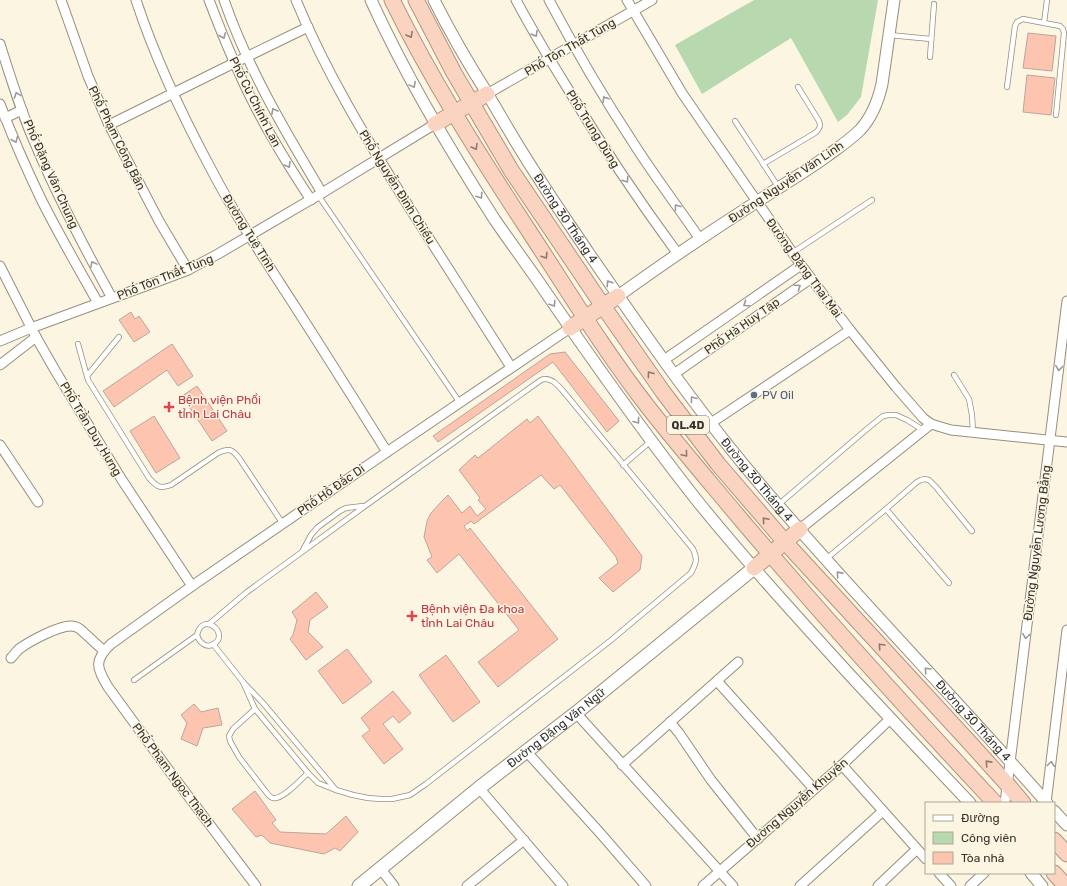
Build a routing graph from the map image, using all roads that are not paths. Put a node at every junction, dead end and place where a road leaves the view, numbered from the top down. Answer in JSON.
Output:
{"nodes":[{"id":1,"x":62,"y":0,"type":"edge"},
{"id":2,"x":136,"y":0,"type":"edge"},
{"id":3,"x":209,"y":0,"type":"edge"},
{"id":4,"x":224,"y":0,"type":"edge"},
{"id":5,"x":296,"y":0,"type":"edge"},
{"id":6,"x":371,"y":0,"type":"edge"},
{"id":7,"x":392,"y":0,"type":"edge"},
{"id":8,"x":416,"y":0,"type":"edge"},
{"id":9,"x":434,"y":0,"type":"edge"},
{"id":10,"x":516,"y":0,"type":"edge"},
{"id":11,"x":549,"y":0,"type":"edge"},
{"id":12,"x":627,"y":0,"type":"edge"},
{"id":13,"x":652,"y":0,"type":"edge"},
{"id":14,"x":894,"y":0,"type":"edge"},
{"id":15,"x":1047,"y":0,"type":"edge"},
{"id":16,"x":934,"y":4,"type":"dead end"},
{"id":17,"x":634,"y":11,"type":"junction"},
{"id":18,"x":1044,"y":23,"type":"junction"},
{"id":19,"x":308,"y":27,"type":"junction"},
{"id":20,"x":889,"y":35,"type":"junction"},
{"id":21,"x":931,"y":39,"type":"junction"},
{"id":22,"x":0,"y":44,"type":"edge"},
{"id":23,"x":573,"y":45,"type":"junction"},
{"id":24,"x":1065,"y":52,"type":"edge"},
{"id":25,"x":246,"y":57,"type":"junction"},
{"id":26,"x":930,"y":57,"type":"dead end"},
{"id":27,"x":549,"y":58,"type":"junction"},
{"id":28,"x":234,"y":63,"type":"junction"},
{"id":29,"x":798,"y":86,"type":"dead end"},
{"id":30,"x":1007,"y":87,"type":"dead end"},
{"id":31,"x":173,"y":93,"type":"junction"},
{"id":32,"x":487,"y":94,"type":"junction"},
{"id":33,"x":0,"y":104,"type":"edge"},
{"id":34,"x":471,"y":104,"type":"junction"},
{"id":35,"x":22,"y":110,"type":"junction"},
{"id":36,"x":454,"y":114,"type":"junction"},
{"id":37,"x":1056,"y":114,"type":"dead end"},
{"id":38,"x":5,"y":118,"type":"junction"},
{"id":39,"x":735,"y":121,"type":"dead end"},
{"id":40,"x":435,"y":124,"type":"junction"},
{"id":41,"x":109,"y":125,"type":"junction"},
{"id":42,"x":378,"y":158,"type":"junction"},
{"id":43,"x":763,"y":164,"type":"junction"},
{"id":44,"x":779,"y":188,"type":"junction"},
{"id":45,"x":317,"y":196,"type":"junction"},
{"id":46,"x":872,"y":200,"type":"dead end"},
{"id":47,"x":757,"y":202,"type":"junction"},
{"id":48,"x":250,"y":236,"type":"junction"},
{"id":49,"x":700,"y":238,"type":"junction"},
{"id":50,"x":792,"y":253,"type":"junction"},
{"id":51,"x":678,"y":254,"type":"junction"},
{"id":52,"x":801,"y":265,"type":"junction"},
{"id":53,"x":0,"y":266,"type":"edge"},
{"id":54,"x":188,"y":270,"type":"junction"},
{"id":55,"x":810,"y":279,"type":"junction"},
{"id":56,"x":618,"y":296,"type":"junction"},
{"id":57,"x":112,"y":298,"type":"junction"},
{"id":58,"x":1067,"y":301,"type":"edge"},
{"id":59,"x":98,"y":303,"type":"junction"},
{"id":60,"x":603,"y":306,"type":"junction"},
{"id":61,"x":586,"y":318,"type":"junction"},
{"id":62,"x":31,"y":328,"type":"junction"},
{"id":63,"x":570,"y":328,"type":"junction"},
{"id":64,"x":850,"y":330,"type":"junction"},
{"id":65,"x":36,"y":337,"type":"junction"},
{"id":66,"x":119,"y":337,"type":"dead end"},
{"id":67,"x":0,"y":341,"type":"edge"},
{"id":68,"x":78,"y":344,"type":"dead end"},
{"id":69,"x":664,"y":360,"type":"junction"},
{"id":70,"x":0,"y":365,"type":"edge"},
{"id":71,"x":511,"y":368,"type":"junction"},
{"id":72,"x":674,"y":374,"type":"junction"},
{"id":73,"x":954,"y":375,"type":"dead end"},
{"id":74,"x":87,"y":376,"type":"junction"},
{"id":75,"x":460,"y":403,"type":"junction"},
{"id":76,"x":711,"y":424,"type":"junction"},
{"id":77,"x":930,"y":424,"type":"junction"},
{"id":78,"x":923,"y":430,"type":"junction"},
{"id":79,"x":974,"y":432,"type":"junction"},
{"id":80,"x":1050,"y":440,"type":"junction"},
{"id":81,"x":651,"y":441,"type":"junction"},
{"id":82,"x":1067,"y":442,"type":"edge"},
{"id":83,"x":0,"y":445,"type":"edge"},
{"id":84,"x":387,"y":452,"type":"junction"},
{"id":85,"x":623,"y":465,"type":"junction"},
{"id":86,"x":38,"y":502,"type":"dead end"},
{"id":87,"x":778,"y":505,"type":"junction"},
{"id":88,"x":365,"y":506,"type":"junction"},
{"id":89,"x":886,"y":510,"type":"junction"},
{"id":90,"x":282,"y":524,"type":"junction"},
{"id":91,"x":800,"y":529,"type":"junction"},
{"id":92,"x":972,"y":531,"type":"dead end"},
{"id":93,"x":785,"y":542,"type":"junction"},
{"id":94,"x":303,"y":551,"type":"junction"},
{"id":95,"x":771,"y":555,"type":"junction"},
{"id":96,"x":826,"y":559,"type":"junction"},
{"id":97,"x":754,"y":568,"type":"junction"},
{"id":98,"x":949,"y":583,"type":"dead end"},
{"id":99,"x":192,"y":586,"type":"junction"},
{"id":100,"x":209,"y":624,"type":"junction"},
{"id":101,"x":197,"y":635,"type":"junction"},
{"id":102,"x":1067,"y":635,"type":"edge"},
{"id":103,"x":213,"y":644,"type":"junction"},
{"id":104,"x":101,"y":655,"type":"junction"},
{"id":105,"x":11,"y":658,"type":"dead end"},
{"id":106,"x":738,"y":662,"type":"dead end"},
{"id":107,"x":134,"y":680,"type":"dead end"},
{"id":108,"x":717,"y":681,"type":"junction"},
{"id":109,"x":243,"y":682,"type":"junction"},
{"id":110,"x":255,"y":709,"type":"junction"},
{"id":111,"x":576,"y":712,"type":"junction"},
{"id":112,"x":890,"y":719,"type":"junction"},
{"id":113,"x":670,"y":722,"type":"junction"},
{"id":114,"x":526,"y":751,"type":"junction"},
{"id":115,"x":1010,"y":760,"type":"junction"},
{"id":116,"x":622,"y":765,"type":"junction"},
{"id":117,"x":842,"y":765,"type":"junction"},
{"id":118,"x":308,"y":773,"type":"junction"},
{"id":119,"x":1008,"y":784,"type":"junction"},
{"id":120,"x":479,"y":788,"type":"junction"},
{"id":121,"x":336,"y":790,"type":"junction"},
{"id":122,"x":814,"y":790,"type":"junction"},
{"id":123,"x":969,"y":802,"type":"edge"},
{"id":124,"x":994,"y":802,"type":"edge"},
{"id":125,"x":1005,"y":802,"type":"edge"},
{"id":126,"x":1021,"y":802,"type":"edge"},
{"id":127,"x":1045,"y":802,"type":"edge"},
{"id":128,"x":1046,"y":802,"type":"edge"},
{"id":129,"x":883,"y":812,"type":"junction"},
{"id":130,"x":1055,"y":812,"type":"edge"},
{"id":131,"x":1067,"y":825,"type":"edge"},
{"id":132,"x":758,"y":839,"type":"junction"},
{"id":133,"x":524,"y":840,"type":"junction"},
{"id":134,"x":1055,"y":841,"type":"edge"},
{"id":135,"x":917,"y":849,"type":"junction"},
{"id":136,"x":1067,"y":854,"type":"edge"},
{"id":137,"x":925,"y":858,"type":"edge"},
{"id":138,"x":380,"y":868,"type":"junction"},
{"id":139,"x":719,"y":871,"type":"junction"},
{"id":140,"x":940,"y":874,"type":"edge"},
{"id":141,"x":983,"y":874,"type":"edge"},
{"id":142,"x":1055,"y":874,"type":"edge"},
{"id":143,"x":479,"y":882,"type":"edge"},
{"id":144,"x":256,"y":886,"type":"edge"},
{"id":145,"x":359,"y":886,"type":"edge"},
{"id":146,"x":394,"y":886,"type":"edge"},
{"id":147,"x":467,"y":886,"type":"edge"},
{"id":148,"x":563,"y":886,"type":"edge"},
{"id":149,"x":646,"y":886,"type":"edge"},
{"id":150,"x":703,"y":886,"type":"edge"},
{"id":151,"x":732,"y":886,"type":"edge"},
{"id":152,"x":800,"y":886,"type":"edge"},
{"id":153,"x":878,"y":886,"type":"edge"},
{"id":154,"x":951,"y":886,"type":"edge"},
{"id":155,"x":970,"y":886,"type":"edge"},
{"id":156,"x":1066,"y":886,"type":"edge"}],
"edges":[{"from":1,"to":41,"type":"street","name":"Phố Phạm Công Bân"},
{"from":2,"to":31,"type":"street","name":"Đường Tuệ Tĩnh"},
{"from":3,"to":28,"type":"street","name":"Phố Cù Chính Lan","one_way":true},
{"from":4,"to":25,"type":"street","name":"Phố Cù Chính Lan"},
{"from":5,"to":19,"type":"street","name":"Phố Nguyễn Đình Chiểu"},
{"from":6,"to":40,"type":"street","number":"QL.4D","one_way":true},
{"from":7,"to":36,"type":"highway","number":"QL.4D","one_way":true},
{"from":8,"to":34,"type":"highway","name":"Đường 30 Tháng 4","number":"QL.4D"},
{"from":9,"to":32,"type":"street","name":"Đường 30 Tháng 4","number":"QL.4D"},
{"from":10,"to":27,"type":"street","name":"Phố Trung Dũng","one_way":true},
{"from":11,"to":23,"type":"street"},
{"from":12,"to":17,"type":"street","name":"Đường Đặng Thai Mai"},
{"from":13,"to":17,"type":"street","name":"Phố Tôn Thất Tùng"},
{"from":14,"to":20,"type":"street","name":"Đường Nguyễn Văn Linh"},
{"from":15,"to":18,"type":"lane"},
{"from":16,"to":21,"type":"lane"},
{"from":17,"to":23,"type":"street","name":"Phố Tôn Thất Tùng"},
{"from":17,"to":47,"type":"street","name":"Đường Đặng Thai Mai"},
{"from":18,"to":24,"type":"lane"},
{"from":18,"to":30,"type":"lane"},
{"from":19,"to":25,"type":"street"},
{"from":19,"to":42,"type":"street","name":"Phố Nguyễn Đình Chiểu"},
{"from":20,"to":21,"type":"lane"},
{"from":20,"to":44,"type":"street","name":"Đường Nguyễn Văn Linh"},
{"from":21,"to":26,"type":"lane"},
{"from":35,"to":22,"type":"street","name":"Phố Đặng Văn Chung","one_way":true},
{"from":23,"to":27,"type":"street","name":"Phố Tôn Thất Tùng"},
{"from":49,"to":23,"type":"street","one_way":true},
{"from":24,"to":37,"type":"lane"},
{"from":25,"to":28,"type":"street"},
{"from":45,"to":25,"type":"street","name":"Phố Cù Chính Lan","one_way":true},
{"from":27,"to":32,"type":"street","name":"Phố Tôn Thất Tùng"},
{"from":27,"to":51,"type":"street","name":"Phố Trung Dũng","one_way":true},
{"from":28,"to":31,"type":"street"},
{"from":28,"to":45,"type":"street","name":"Phố Cù Chính Lan","one_way":true},
{"from":29,"to":43,"type":"lane"},
{"from":31,"to":41,"type":"street"},
{"from":31,"to":48,"type":"street","name":"Đường Tuệ Tĩnh"},
{"from":32,"to":34,"type":"highway"},
{"from":56,"to":32,"type":"street","name":"Đường 30 Tháng 4","number":"QL.4D","one_way":true},
{"from":33,"to":38,"type":"street","name":"Phố Đặng Văn Chung"},
{"from":34,"to":36,"type":"highway"},
{"from":34,"to":60,"type":"highway","name":"Đường 30 Tháng 4","number":"QL.4D"},
{"from":35,"to":38,"type":"street"},
{"from":57,"to":35,"type":"street","name":"Phố Đặng Văn Chung","one_way":true},
{"from":36,"to":40,"type":"highway"},
{"from":36,"to":61,"type":"highway","number":"QL.4D","one_way":true},
{"from":38,"to":59,"type":"street","name":"Phố Đặng Văn Chung","one_way":true},
{"from":39,"to":43,"type":"lane"},
{"from":40,"to":42,"type":"street","name":"Phố Tôn Thất Tùng"},
{"from":40,"to":63,"type":"street","number":"QL.4D","one_way":true},
{"from":41,"to":54,"type":"street","name":"Phố Phạm Công Bân"},
{"from":42,"to":45,"type":"street","name":"Phố Tôn Thất Tùng"},
{"from":42,"to":71,"type":"street","name":"Phố Nguyễn Đình Chiểu"},
{"from":43,"to":44,"type":"lane"},
{"from":44,"to":47,"type":"street","name":"Đường Nguyễn Văn Linh"},
{"from":45,"to":48,"type":"street","name":"Phố Tôn Thất Tùng"},
{"from":45,"to":75,"type":"lane"},
{"from":46,"to":50,"type":"lane"},
{"from":47,"to":49,"type":"street","name":"Đường Nguyễn Văn Linh"},
{"from":47,"to":50,"type":"street","name":"Đường Đặng Thai Mai"},
{"from":48,"to":54,"type":"street","name":"Phố Tôn Thất Tùng"},
{"from":48,"to":84,"type":"street","name":"Đường Tuệ Tĩnh"},
{"from":49,"to":51,"type":"street","name":"Đường Nguyễn Văn Linh"},
{"from":50,"to":52,"type":"street","name":"Đường Đặng Thai Mai"},
{"from":51,"to":56,"type":"street","name":"Đường Nguyễn Văn Linh"},
{"from":52,"to":55,"type":"street","name":"Đường Đặng Thai Mai"},
{"from":52,"to":69,"type":"street","name":"Phố Hà Huy Tập","one_way":true},
{"from":53,"to":62,"type":"street","name":"Phố Trần Duy Hưng"},
{"from":54,"to":57,"type":"street","name":"Phố Tôn Thất Tùng"},
{"from":55,"to":64,"type":"street","name":"Đường Đặng Thai Mai"},
{"from":72,"to":55,"type":"street","name":"Phố Hà Huy Tập","one_way":true},
{"from":56,"to":60,"type":"highway"},
{"from":56,"to":69,"type":"street","name":"Đường 30 Tháng 4","number":"QL.4D"},
{"from":57,"to":59,"type":"street","name":"Phố Tôn Thất Tùng"},
{"from":58,"to":80,"type":"street","name":"Đường Nguyễn Lương Bằng","one_way":true},
{"from":59,"to":62,"type":"street","name":"Phố Tôn Thất Tùng"},
{"from":60,"to":61,"type":"highway"},
{"from":93,"to":60,"type":"highway","name":"Đường 30 Tháng 4","number":"QL.4D","one_way":true},
{"from":61,"to":63,"type":"highway"},
{"from":61,"to":95,"type":"highway","number":"QL.4D","one_way":true},
{"from":62,"to":65,"type":"street","name":"Phố Trần Duy Hưng"},
{"from":62,"to":67,"type":"street","name":"Phố Tôn Thất Tùng"},
{"from":63,"to":71,"type":"street","name":"Phố Hồ Đắc Di"},
{"from":63,"to":81,"type":"street","number":"QL.4D","one_way":true},
{"from":64,"to":76,"type":"street"},
{"from":64,"to":77,"type":"street","name":"Đường Đặng Thai Mai"},
{"from":65,"to":70,"type":"street"},
{"from":65,"to":99,"type":"street","name":"Phố Trần Duy Hưng"},
{"from":66,"to":74,"type":"lane"},
{"from":68,"to":74,"type":"lane"},
{"from":69,"to":72,"type":"street","name":"Đường 30 Tháng 4","number":"QL.4D"},
{"from":71,"to":75,"type":"street","name":"Phố Hồ Đắc Di"},
{"from":76,"to":72,"type":"street","name":"Đường 30 Tháng 4","number":"QL.4D","one_way":true},
{"from":73,"to":79,"type":"lane"},
{"from":74,"to":90,"type":"lane"},
{"from":75,"to":84,"type":"street","name":"Phố Hồ Đắc Di"},
{"from":76,"to":87,"type":"street","name":"Đường 30 Tháng 4","number":"QL.4D"},
{"from":77,"to":78,"type":"street"},
{"from":77,"to":79,"type":"street","name":"Đường Đặng Thai Mai"},
{"from":78,"to":87,"type":"lane"},
{"from":78,"to":91,"type":"street"},
{"from":79,"to":80,"type":"street","name":"Đường Đặng Thai Mai"},
{"from":80,"to":82,"type":"street","name":"Đường Đặng Thai Mai"},
{"from":80,"to":115,"type":"street","name":"Đường Nguyễn Lương Bằng","one_way":true},
{"from":81,"to":85,"type":"lane"},
{"from":81,"to":97,"type":"street","number":"QL.4D"},
{"from":83,"to":86,"type":"street"},
{"from":84,"to":90,"type":"street","name":"Phố Hồ Đắc Di"},
{"from":85,"to":88,"type":"lane"},
{"from":85,"to":121,"type":"lane"},
{"from":87,"to":91,"type":"street","name":"Đường 30 Tháng 4","number":"QL.4D"},
{"from":88,"to":94,"type":"lane"},
{"from":88,"to":94,"type":"lane"},
{"from":89,"to":92,"type":"lane"},
{"from":89,"to":96,"type":"lane"},
{"from":89,"to":98,"type":"lane"},
{"from":90,"to":99,"type":"street","name":"Phố Hồ Đắc Di"},
{"from":91,"to":93,"type":"highway"},
{"from":91,"to":96,"type":"street","name":"Đường 30 Tháng 4","number":"QL.4D"},
{"from":93,"to":95,"type":"highway"},
{"from":119,"to":93,"type":"highway","name":"Đường 30 Tháng 4","number":"QL.4D","one_way":true},
{"from":94,"to":100,"type":"lane"},
{"from":95,"to":97,"type":"highway"},
{"from":95,"to":124,"type":"highway","number":"QL.4D"},
{"from":115,"to":96,"type":"street","name":"Đường 30 Tháng 4","number":"QL.4D","one_way":true},
{"from":97,"to":111,"type":"main road","name":"Đường Đặng Văn Ngữ"},
{"from":97,"to":112,"type":"street","number":"QL.4D"},
{"from":99,"to":104,"type":"street","name":"Phố Hồ Đắc Di"},
{"from":100,"to":101,"type":"lane"},
{"from":100,"to":103,"type":"lane"},
{"from":101,"to":103,"type":"lane"},
{"from":101,"to":107,"type":"lane"},
{"from":128,"to":102,"type":"street","one_way":true},
{"from":103,"to":109,"type":"lane"},
{"from":104,"to":105,"type":"street"},
{"from":104,"to":144,"type":"street","name":"Phố Phạm Ngọc Thạch"},
{"from":106,"to":108,"type":"street"},
{"from":108,"to":113,"type":"street"},
{"from":108,"to":122,"type":"street"},
{"from":109,"to":110,"type":"lane"},
{"from":109,"to":121,"type":"lane"},
{"from":110,"to":118,"type":"lane"},
{"from":110,"to":118,"type":"lane"},
{"from":111,"to":114,"type":"main road","name":"Đường Đặng Văn Ngữ"},
{"from":111,"to":116,"type":"street"},
{"from":112,"to":117,"type":"street","name":"Đường Nguyễn Khuyến"},
{"from":112,"to":123,"type":"street","number":"QL.4D"},
{"from":113,"to":116,"type":"street"},
{"from":113,"to":132,"type":"street"},
{"from":114,"to":120,"type":"main road","name":"Đường Đặng Văn Ngữ"},
{"from":114,"to":149,"type":"street"},
{"from":115,"to":119,"type":"street","name":"Đường Nguyễn Lương Bằng"},
{"from":115,"to":127,"type":"street","name":"Đường 30 Tháng 4","number":"QL.4D"},
{"from":116,"to":139,"type":"street"},
{"from":117,"to":122,"type":"street","name":"Đường Nguyễn Khuyến"},
{"from":117,"to":129,"type":"street"},
{"from":118,"to":121,"type":"lane"},
{"from":119,"to":125,"type":"street","name":"Đường Nguyễn Lương Bằng"},
{"from":119,"to":126,"type":"highway","name":"Đường 30 Tháng 4","number":"QL.4D"},
{"from":120,"to":133,"type":"street"},
{"from":120,"to":138,"type":"main road","name":"Đường Đặng Văn Ngữ"},
{"from":122,"to":132,"type":"street","name":"Đường Nguyễn Khuyến"},
{"from":129,"to":135,"type":"street"},
{"from":129,"to":152,"type":"street"},
{"from":130,"to":131,"type":"street"},
{"from":132,"to":139,"type":"street","name":"Đường Nguyễn Khuyến"},
{"from":133,"to":143,"type":"street"},
{"from":133,"to":148,"type":"street"},
{"from":134,"to":136,"type":"highway"},
{"from":135,"to":137,"type":"street"},
{"from":135,"to":153,"type":"street"},
{"from":138,"to":145,"type":"main road","name":"Đường Đặng Văn Ngữ"},
{"from":138,"to":146,"type":"street"},
{"from":139,"to":150,"type":"street","name":"Đường Nguyễn Khuyến"},
{"from":139,"to":151,"type":"street"},
{"from":140,"to":154,"type":"street"},
{"from":141,"to":155,"type":"street"},
{"from":142,"to":156,"type":"highway"},
{"from":143,"to":147,"type":"street"}]}
